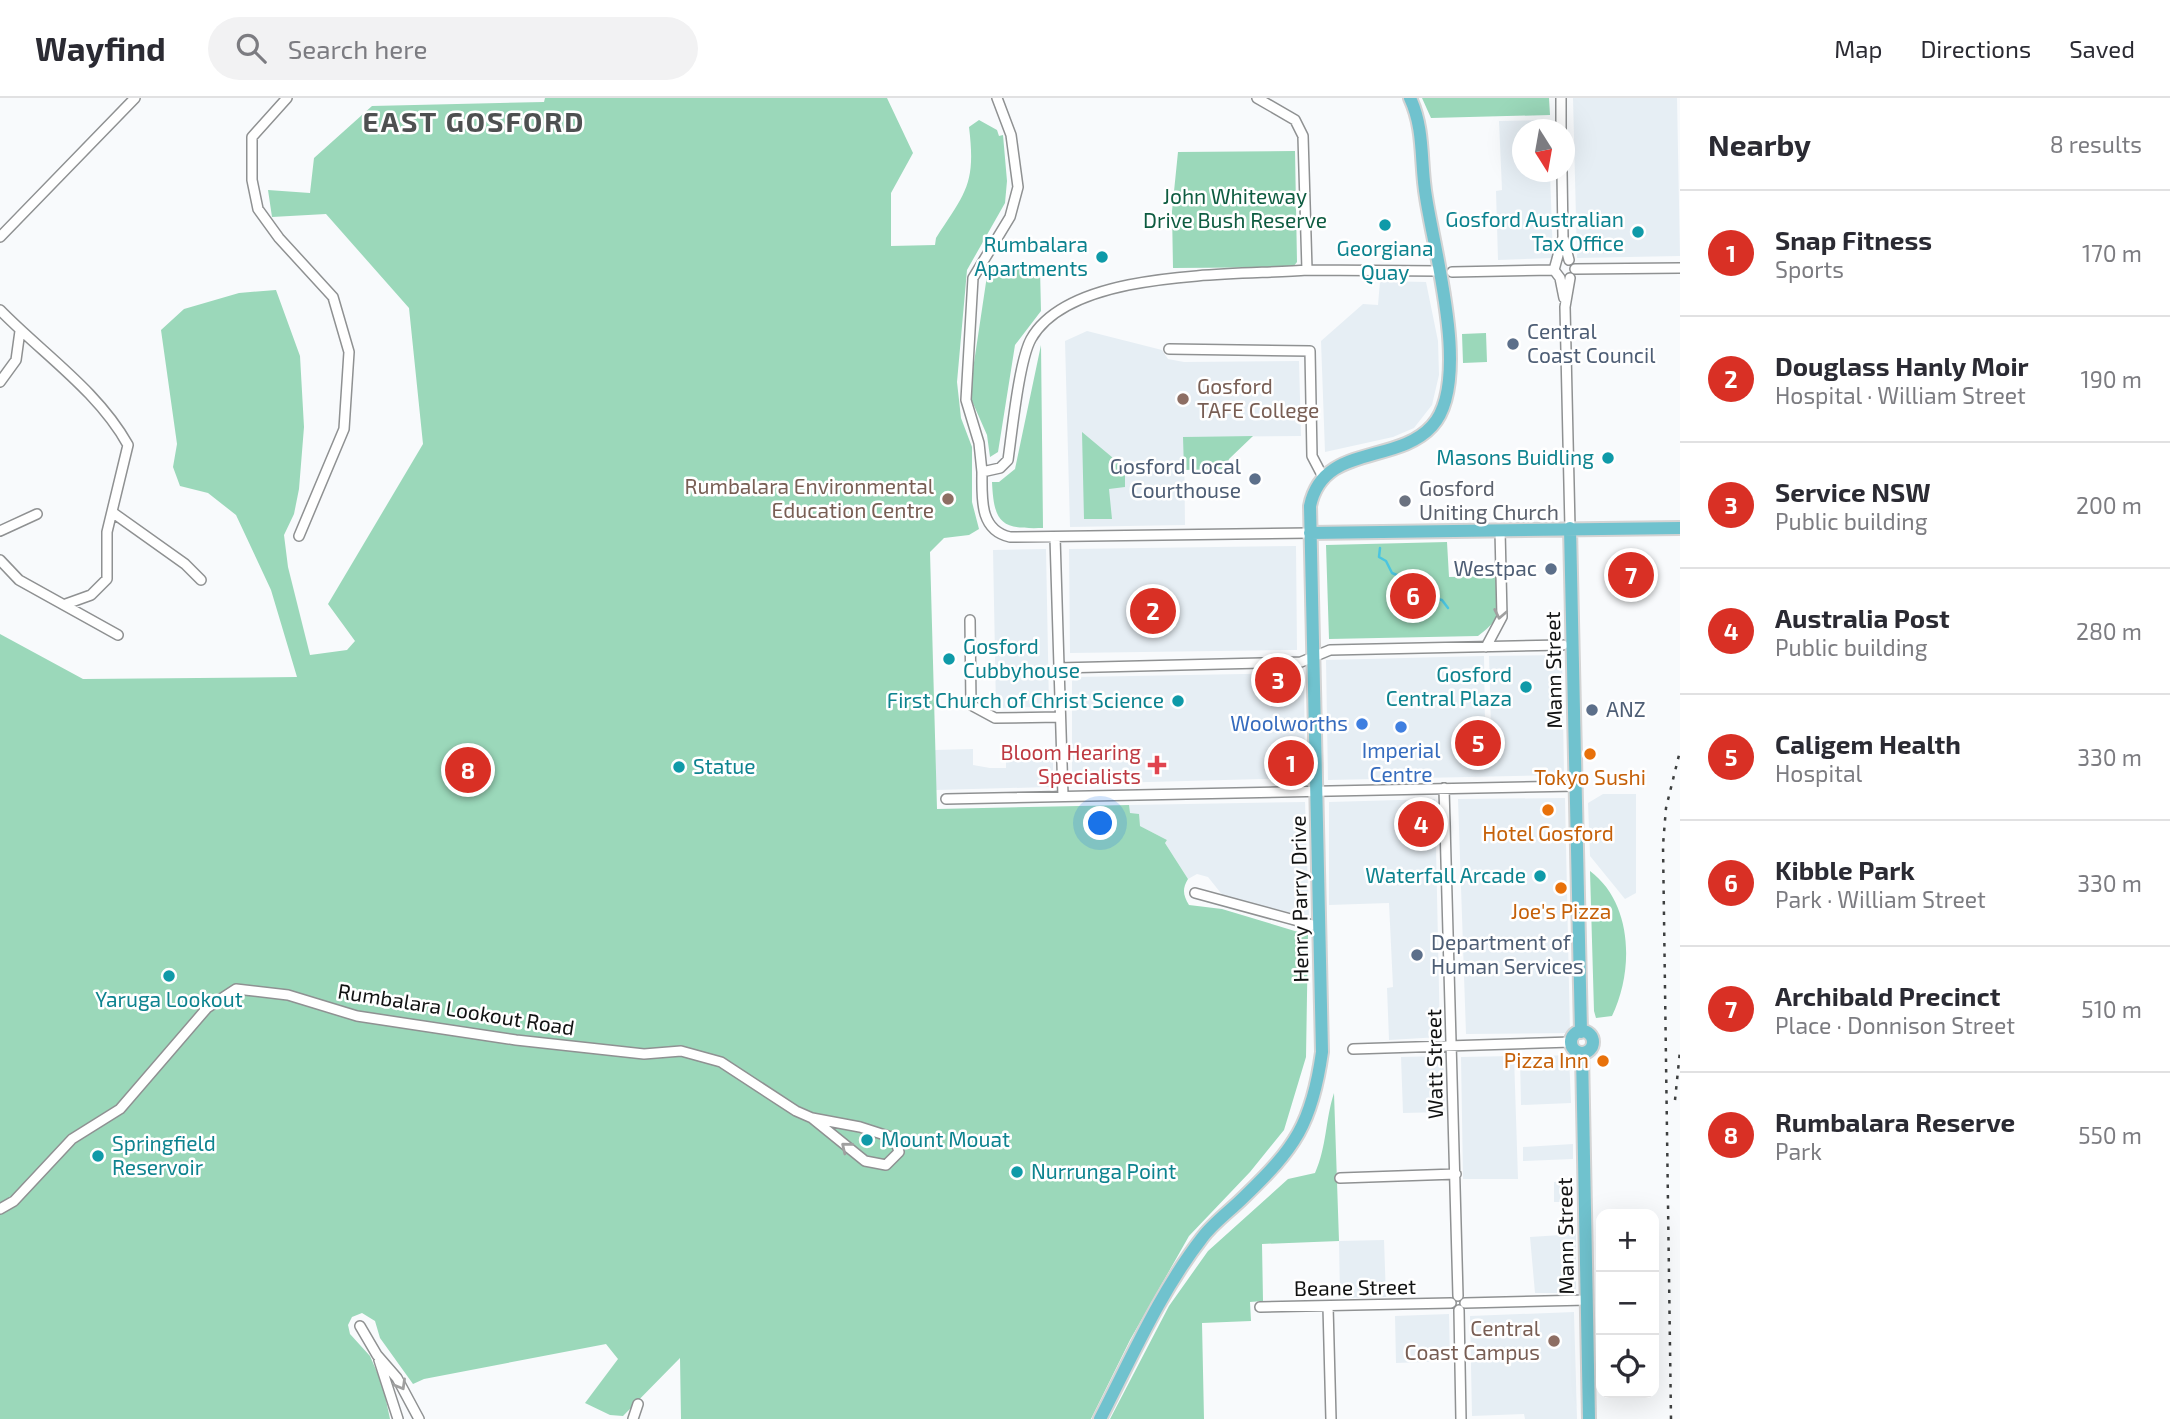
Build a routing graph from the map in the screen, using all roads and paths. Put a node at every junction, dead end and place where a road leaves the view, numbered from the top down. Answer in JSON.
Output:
{"nodes":[{"id":1,"x":135,"y":98,"type":"edge"},
{"id":2,"x":287,"y":98,"type":"edge"},
{"id":3,"x":997,"y":98,"type":"edge"},
{"id":4,"x":1257,"y":98,"type":"edge"},
{"id":5,"x":1410,"y":98,"type":"edge"},
{"id":6,"x":1561,"y":98,"type":"edge"},
{"id":7,"x":1561,"y":119,"type":"edge"},
{"id":8,"x":1562,"y":182,"type":"edge"},
{"id":9,"x":0,"y":237,"type":"edge"},
{"id":10,"x":1563,"y":237,"type":"junction"},
{"id":11,"x":1569,"y":260,"type":"junction"},
{"id":12,"x":1680,"y":268,"type":"edge"},
{"id":13,"x":1575,"y":269,"type":"junction"},
{"id":14,"x":1307,"y":270,"type":"junction"},
{"id":15,"x":1446,"y":272,"type":"junction"},
{"id":16,"x":1560,"y":272,"type":"junction"},
{"id":17,"x":0,"y":310,"type":"edge"},
{"id":18,"x":20,"y":331,"type":"junction"},
{"id":19,"x":1169,"y":349,"type":"dead end"},
{"id":20,"x":0,"y":382,"type":"edge"},
{"id":21,"x":982,"y":472,"type":"junction"},
{"id":22,"x":1323,"y":477,"type":"junction"},
{"id":23,"x":112,"y":512,"type":"junction"},
{"id":24,"x":37,"y":514,"type":"dead end"},
{"id":25,"x":1680,"y":522,"type":"edge"},
{"id":26,"x":1653,"y":526,"type":"junction"},
{"id":27,"x":1570,"y":528,"type":"junction"},
{"id":28,"x":1680,"y":528,"type":"edge"},
{"id":29,"x":1500,"y":530,"type":"junction"},
{"id":30,"x":0,"y":531,"type":"edge"},
{"id":31,"x":1310,"y":533,"type":"junction"},
{"id":32,"x":299,"y":536,"type":"dead end"},
{"id":33,"x":1055,"y":537,"type":"junction"},
{"id":34,"x":0,"y":560,"type":"edge"},
{"id":35,"x":201,"y":580,"type":"dead end"},
{"id":36,"x":66,"y":604,"type":"junction"},
{"id":37,"x":970,"y":620,"type":"dead end"},
{"id":38,"x":118,"y":635,"type":"dead end"},
{"id":39,"x":1563,"y":645,"type":"dead end"},
{"id":40,"x":1486,"y":647,"type":"junction"},
{"id":41,"x":1315,"y":655,"type":"junction"},
{"id":42,"x":1058,"y":668,"type":"junction"},
{"id":43,"x":1060,"y":718,"type":"junction"},
{"id":44,"x":1576,"y":786,"type":"junction"},
{"id":45,"x":1444,"y":788,"type":"junction"},
{"id":46,"x":1318,"y":790,"type":"junction"},
{"id":47,"x":1063,"y":796,"type":"junction"},
{"id":48,"x":946,"y":799,"type":"dead end"},
{"id":49,"x":1195,"y":893,"type":"dead end"},
{"id":50,"x":1320,"y":927,"type":"junction"},
{"id":51,"x":1581,"y":1032,"type":"junction"},
{"id":52,"x":1572,"y":1042,"type":"junction"},
{"id":53,"x":1453,"y":1046,"type":"junction"},
{"id":54,"x":1353,"y":1049,"type":"dead end"},
{"id":55,"x":1583,"y":1053,"type":"junction"},
{"id":56,"x":812,"y":1118,"type":"junction"},
{"id":57,"x":1456,"y":1174,"type":"junction"},
{"id":58,"x":1340,"y":1178,"type":"dead end"},
{"id":59,"x":0,"y":1209,"type":"edge"},
{"id":60,"x":1587,"y":1300,"type":"junction"},
{"id":61,"x":1458,"y":1303,"type":"junction"},
{"id":62,"x":1328,"y":1306,"type":"junction"},
{"id":63,"x":1260,"y":1307,"type":"dead end"},
{"id":64,"x":360,"y":1326,"type":"dead end"},
{"id":65,"x":377,"y":1355,"type":"junction"},
{"id":66,"x":638,"y":1404,"type":"dead end"},
{"id":67,"x":398,"y":1419,"type":"edge"},
{"id":68,"x":419,"y":1419,"type":"edge"},
{"id":69,"x":634,"y":1419,"type":"edge"},
{"id":70,"x":1100,"y":1419,"type":"edge"},
{"id":71,"x":1331,"y":1419,"type":"edge"},
{"id":72,"x":1461,"y":1419,"type":"edge"},
{"id":73,"x":1589,"y":1419,"type":"edge"}],
"edges":[{"from":1,"to":9,"type":"street"},
{"from":2,"to":32,"type":"street"},
{"from":3,"to":21,"type":"street"},
{"from":4,"to":14,"type":"street"},
{"from":5,"to":15,"type":"main road"},
{"from":6,"to":7,"type":"street"},
{"from":8,"to":10,"type":"street","name":"Mann Street"},
{"from":10,"to":11,"type":"street","name":"Mann Street"},
{"from":10,"to":16,"type":"street","name":"Mann Street"},
{"from":11,"to":13,"type":"street","name":"Mann Street"},
{"from":11,"to":16,"type":"street"},
{"from":12,"to":13,"type":"street"},
{"from":13,"to":16,"type":"street"},
{"from":14,"to":15,"type":"street"},
{"from":14,"to":21,"type":"street"},
{"from":15,"to":16,"type":"street"},
{"from":15,"to":22,"type":"main road"},
{"from":16,"to":27,"type":"street","name":"Mann Street"},
{"from":17,"to":18,"type":"street"},
{"from":18,"to":20,"type":"street"},
{"from":18,"to":23,"type":"street"},
{"from":19,"to":22,"type":"street"},
{"from":21,"to":33,"type":"street"},
{"from":22,"to":31,"type":"main road","name":"Henry Parry Drive"},
{"from":23,"to":35,"type":"street"},
{"from":23,"to":36,"type":"street"},
{"from":24,"to":30,"type":"street"},
{"from":25,"to":26,"type":"main road"},
{"from":26,"to":27,"type":"main road"},
{"from":26,"to":28,"type":"main road"},
{"from":27,"to":29,"type":"main road"},
{"from":27,"to":44,"type":"main road","name":"Mann Street"},
{"from":29,"to":31,"type":"main road"},
{"from":29,"to":40,"type":"street","one_way":true},
{"from":31,"to":33,"type":"street"},
{"from":31,"to":41,"type":"main road","name":"Henry Parry Drive"},
{"from":33,"to":42,"type":"street"},
{"from":34,"to":36,"type":"street"},
{"from":36,"to":38,"type":"street"},
{"from":37,"to":43,"type":"street"},
{"from":39,"to":40,"type":"street"},
{"from":40,"to":41,"type":"street"},
{"from":41,"to":42,"type":"street"},
{"from":41,"to":46,"type":"main road","name":"Henry Parry Drive"},
{"from":42,"to":43,"type":"street"},
{"from":43,"to":47,"type":"street"},
{"from":44,"to":45,"type":"street"},
{"from":44,"to":51,"type":"main road","name":"Mann Street"},
{"from":45,"to":46,"type":"street"},
{"from":45,"to":53,"type":"street","name":"Watt Street"},
{"from":46,"to":47,"type":"street"},
{"from":46,"to":50,"type":"main road","name":"Henry Parry Drive"},
{"from":47,"to":48,"type":"street"},
{"from":49,"to":50,"type":"street"},
{"from":50,"to":70,"type":"main road","name":"Henry Parry Drive"},
{"from":51,"to":52,"type":"main road"},
{"from":51,"to":55,"type":"main road","name":"Mann Street"},
{"from":52,"to":53,"type":"street"},
{"from":52,"to":55,"type":"main road"},
{"from":53,"to":54,"type":"street"},
{"from":53,"to":57,"type":"street","name":"Watt Street"},
{"from":55,"to":60,"type":"main road","name":"Mann Street"},
{"from":56,"to":56,"type":"street","name":"Rumbalara Lookout Road","one_way":true},
{"from":56,"to":59,"type":"street","name":"Rumbalara Lookout Road"},
{"from":57,"to":58,"type":"street"},
{"from":57,"to":61,"type":"street","name":"Watt Street"},
{"from":60,"to":61,"type":"street","name":"Beane Street"},
{"from":60,"to":73,"type":"main road","name":"Mann Street"},
{"from":61,"to":62,"type":"street","name":"Beane Street"},
{"from":61,"to":72,"type":"street","name":"Watt Street"},
{"from":62,"to":63,"type":"street","name":"Beane Street"},
{"from":62,"to":71,"type":"street"},
{"from":64,"to":65,"type":"street"},
{"from":65,"to":67,"type":"street"},
{"from":65,"to":68,"type":"street","one_way":true},
{"from":66,"to":69,"type":"street"}]}
